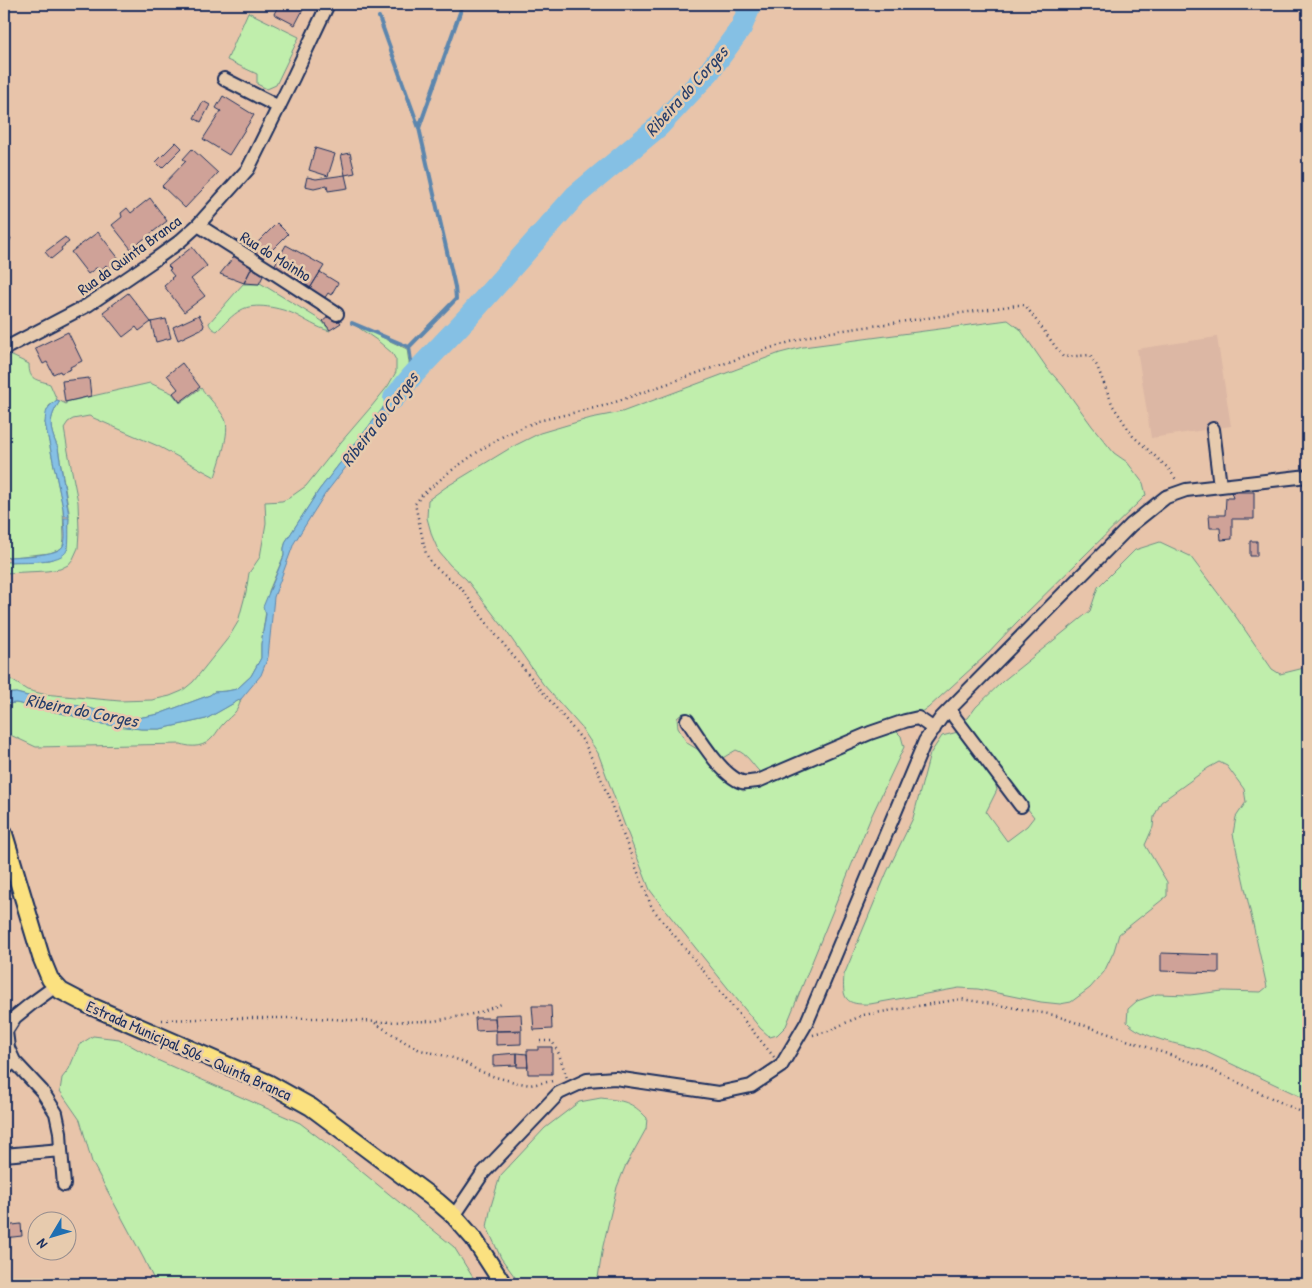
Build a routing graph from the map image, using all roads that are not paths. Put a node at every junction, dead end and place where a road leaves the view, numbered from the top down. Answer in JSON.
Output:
{"nodes":[{"id":1,"x":328,"y":4,"type":"edge"},
{"id":2,"x":224,"y":79,"type":"dead end"},
{"id":3,"x":279,"y":107,"type":"junction"},
{"id":4,"x":198,"y":225,"type":"junction"},
{"id":5,"x":337,"y":314,"type":"dead end"},
{"id":6,"x":4,"y":349,"type":"edge"},
{"id":7,"x":1213,"y":429,"type":"dead end"},
{"id":8,"x":1308,"y":476,"type":"edge"},
{"id":9,"x":1220,"y":486,"type":"junction"},
{"id":10,"x":950,"y":710,"type":"junction"},
{"id":11,"x":686,"y":720,"type":"dead end"},
{"id":12,"x":934,"y":729,"type":"junction"},
{"id":13,"x":1021,"y":806,"type":"dead end"},
{"id":14,"x":4,"y":834,"type":"edge"},
{"id":15,"x":57,"y":986,"type":"junction"},
{"id":16,"x":14,"y":1061,"type":"junction"},
{"id":17,"x":4,"y":1070,"type":"edge"},
{"id":18,"x":62,"y":1150,"type":"junction"},
{"id":19,"x":4,"y":1155,"type":"edge"},
{"id":20,"x":64,"y":1185,"type":"dead end"},
{"id":21,"x":454,"y":1216,"type":"junction"},
{"id":22,"x":503,"y":1284,"type":"edge"}],
"edges":[{"from":1,"to":3,"type":"street","name":"Rua da Quinta Branca"},
{"from":2,"to":3,"type":"street"},
{"from":3,"to":4,"type":"street","name":"Rua da Quinta Branca"},
{"from":4,"to":5,"type":"street","name":"Rua do Moinho"},
{"from":4,"to":6,"type":"street","name":"Rua da Quinta Branca"},
{"from":7,"to":9,"type":"street"},
{"from":8,"to":9,"type":"street"},
{"from":9,"to":10,"type":"street"},
{"from":10,"to":12,"type":"street"},
{"from":10,"to":13,"type":"street"},
{"from":11,"to":12,"type":"street"},
{"from":12,"to":21,"type":"street"},
{"from":14,"to":15,"type":"main road","name":"Estrada Municipal 506 - Quinta Branca"},
{"from":15,"to":16,"type":"street"},
{"from":15,"to":21,"type":"main road","name":"Estrada Municipal 506 - Quinta Branca"},
{"from":16,"to":17,"type":"street"},
{"from":16,"to":18,"type":"street"},
{"from":18,"to":19,"type":"street"},
{"from":18,"to":20,"type":"street"},
{"from":21,"to":22,"type":"main road","name":"Estrada Municipal 506 - Quinta Branca"}]}
